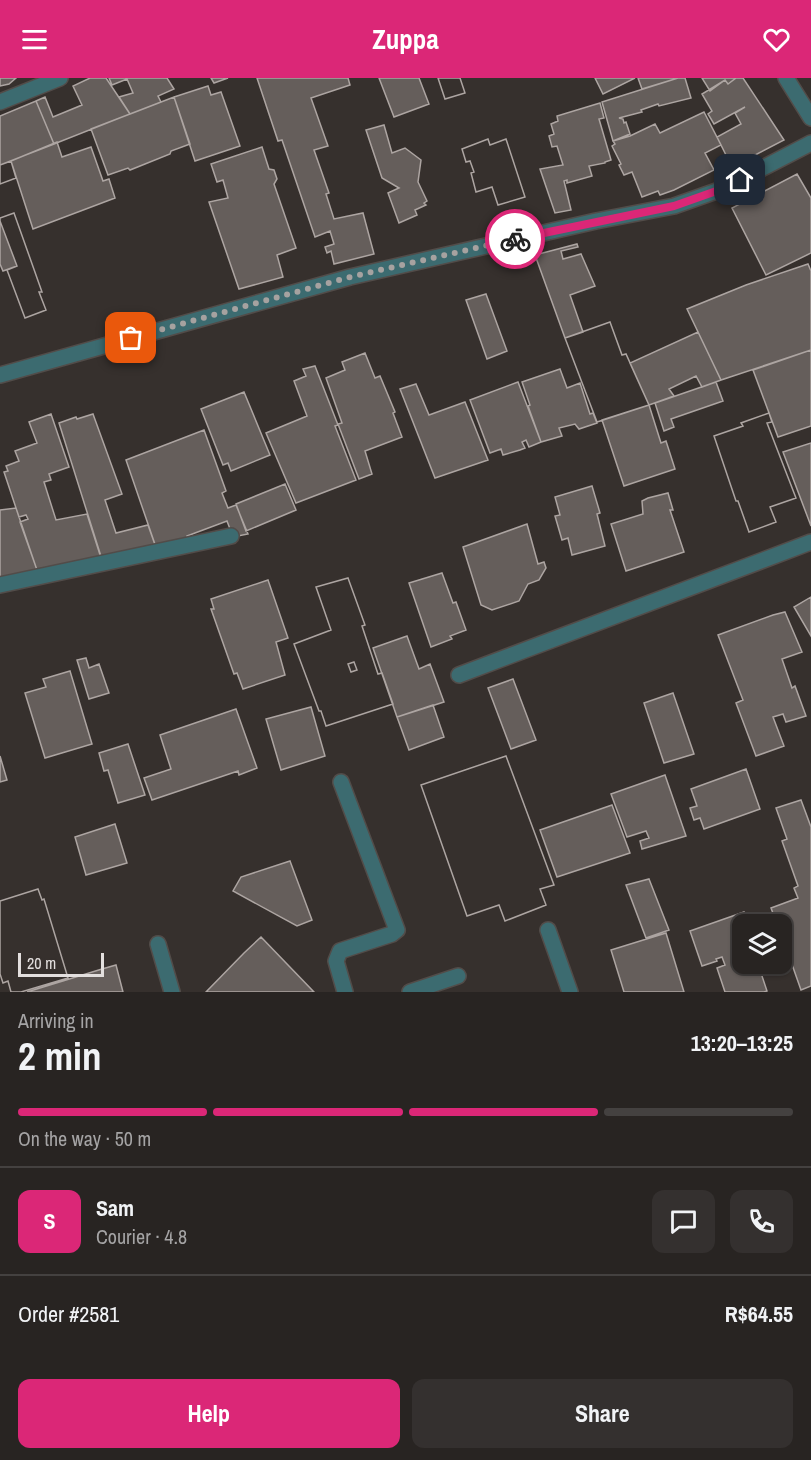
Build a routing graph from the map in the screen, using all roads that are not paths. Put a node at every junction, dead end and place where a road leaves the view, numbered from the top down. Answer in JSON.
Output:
{"nodes":[{"id":1,"x":60,"y":78,"type":"edge"},
{"id":2,"x":786,"y":78,"type":"edge"},
{"id":3,"x":0,"y":102,"type":"edge"},
{"id":4,"x":811,"y":118,"type":"edge"},
{"id":5,"x":811,"y":143,"type":"edge"},
{"id":6,"x":0,"y":375,"type":"edge"},
{"id":7,"x":231,"y":536,"type":"dead end"},
{"id":8,"x":811,"y":542,"type":"edge"},
{"id":9,"x":0,"y":585,"type":"edge"},
{"id":10,"x":459,"y":675,"type":"dead end"},
{"id":11,"x":341,"y":782,"type":"dead end"},
{"id":12,"x":548,"y":930,"type":"dead end"},
{"id":13,"x":158,"y":944,"type":"dead end"},
{"id":14,"x":458,"y":976,"type":"dead end"},
{"id":15,"x":172,"y":992,"type":"edge"},
{"id":16,"x":345,"y":992,"type":"edge"},
{"id":17,"x":410,"y":992,"type":"edge"},
{"id":18,"x":570,"y":992,"type":"edge"}],
"edges":[{"from":1,"to":3,"type":"street"},
{"from":2,"to":4,"type":"street"},
{"from":5,"to":6,"type":"street"},
{"from":7,"to":9,"type":"street"},
{"from":8,"to":10,"type":"street"},
{"from":11,"to":16,"type":"street"},
{"from":12,"to":18,"type":"street"},
{"from":13,"to":15,"type":"street"},
{"from":14,"to":17,"type":"street"}]}
